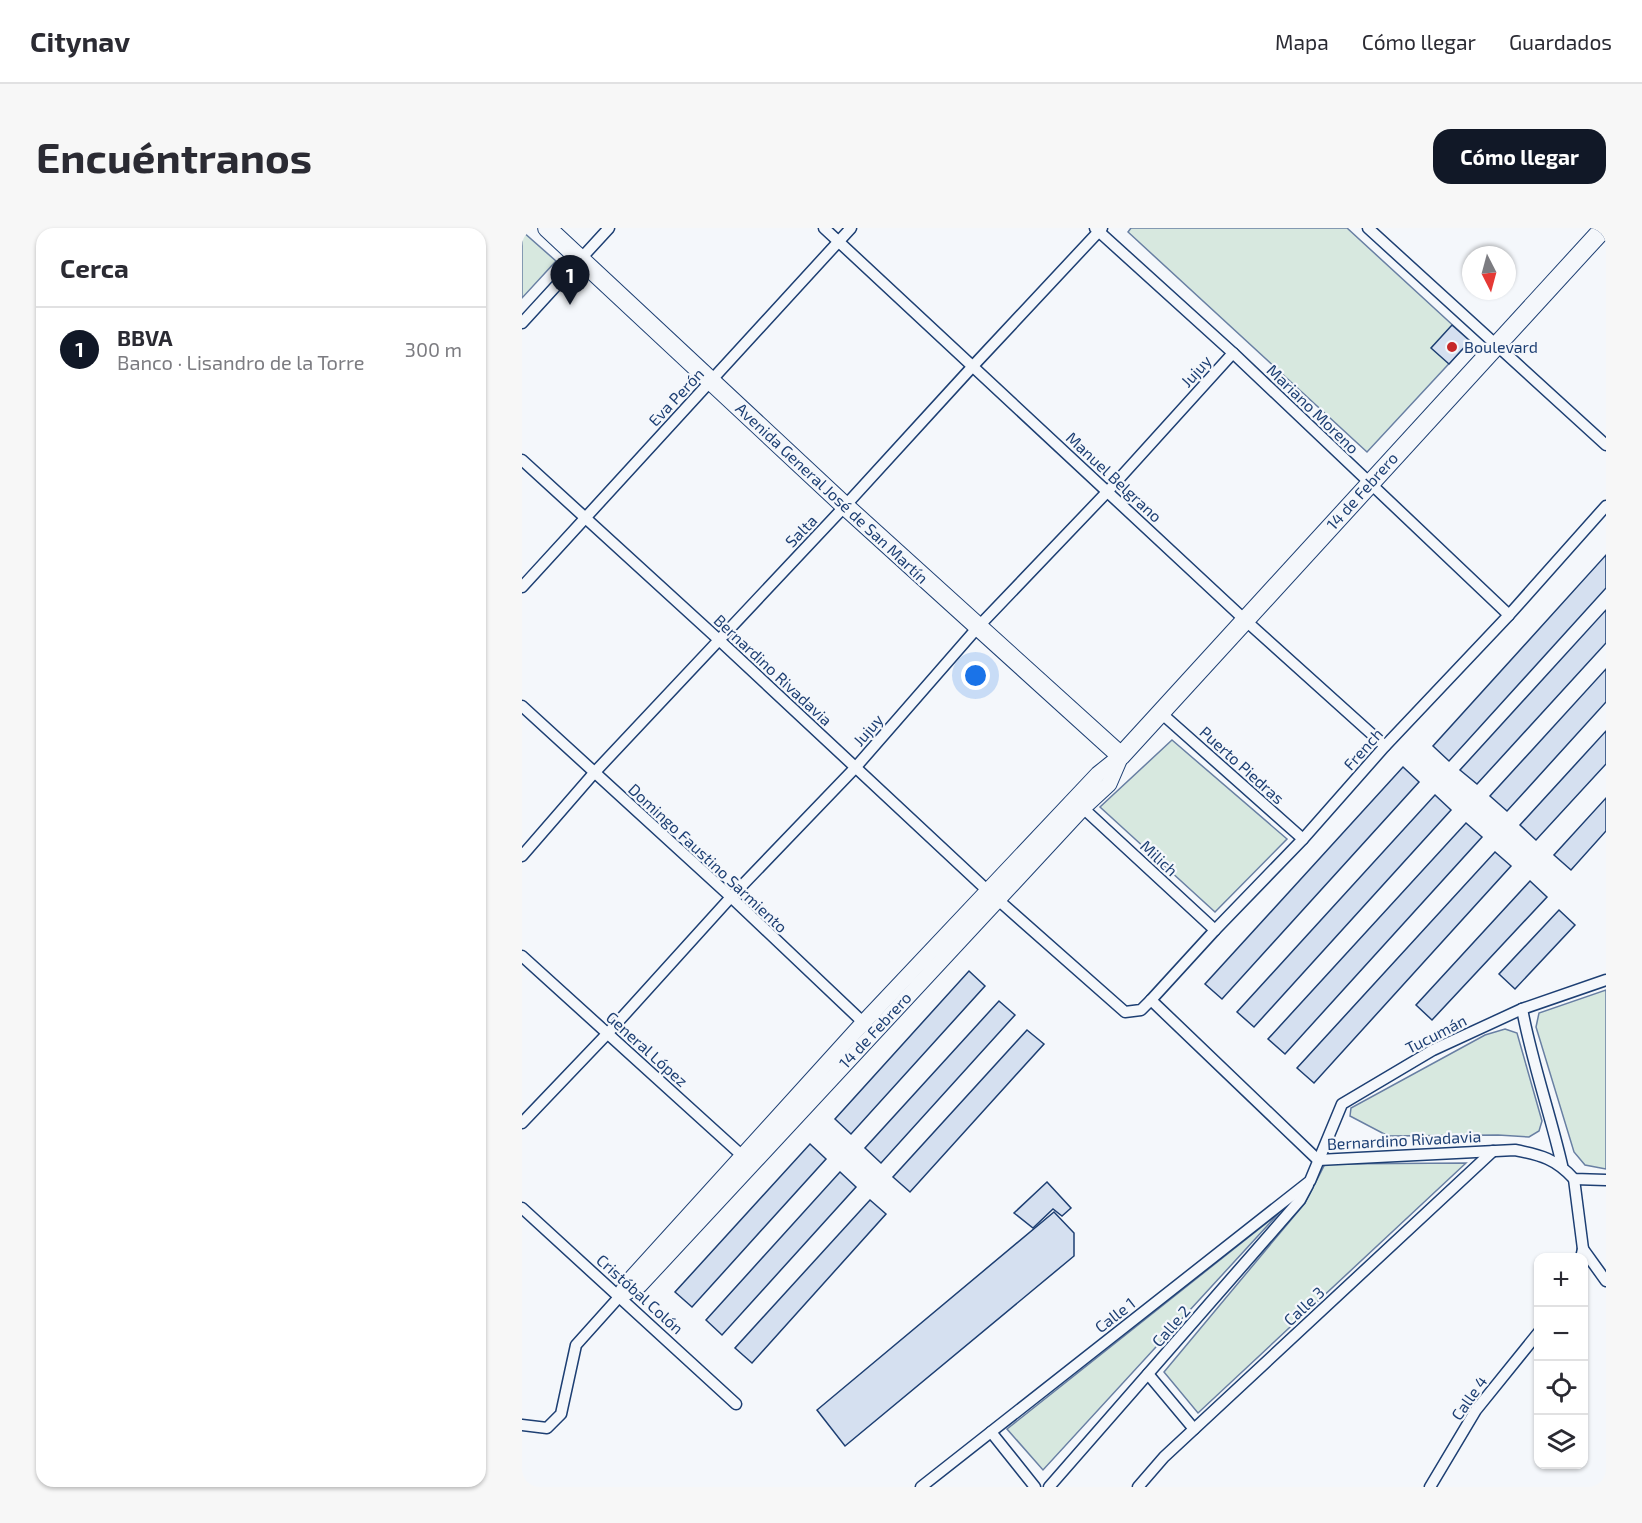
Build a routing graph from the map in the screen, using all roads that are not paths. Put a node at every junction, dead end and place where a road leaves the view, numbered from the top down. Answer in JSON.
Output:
{"nodes":[{"id":1,"x":547,"y":228,"type":"edge"},
{"id":2,"x":609,"y":228,"type":"edge"},
{"id":3,"x":824,"y":228,"type":"edge"},
{"id":4,"x":851,"y":228,"type":"edge"},
{"id":5,"x":1368,"y":228,"type":"edge"},
{"id":6,"x":1604,"y":228,"type":"edge"},
{"id":7,"x":1099,"y":229,"type":"edge"},
{"id":8,"x":838,"y":242,"type":"junction"},
{"id":9,"x":581,"y":259,"type":"junction"},
{"id":10,"x":522,"y":323,"type":"edge"},
{"id":11,"x":1496,"y":345,"type":"junction"},
{"id":12,"x":1233,"y":353,"type":"junction"},
{"id":13,"x":972,"y":366,"type":"junction"},
{"id":14,"x":711,"y":382,"type":"junction"},
{"id":15,"x":1606,"y":445,"type":"edge"},
{"id":16,"x":522,"y":460,"type":"edge"},
{"id":17,"x":1369,"y":483,"type":"junction"},
{"id":18,"x":1108,"y":491,"type":"junction"},
{"id":19,"x":845,"y":506,"type":"junction"},
{"id":20,"x":1606,"y":506,"type":"edge"},
{"id":21,"x":584,"y":517,"type":"junction"},
{"id":22,"x":522,"y":587,"type":"edge"},
{"id":23,"x":1509,"y":615,"type":"junction"},
{"id":24,"x":1245,"y":620,"type":"junction"},
{"id":25,"x":978,"y":627,"type":"junction"},
{"id":26,"x":718,"y":639,"type":"junction"},
{"id":27,"x":522,"y":706,"type":"edge"},
{"id":28,"x":1161,"y":713,"type":"junction"},
{"id":29,"x":1385,"y":746,"type":"junction"},
{"id":30,"x":1121,"y":756,"type":"junction"},
{"id":31,"x":855,"y":768,"type":"junction"},
{"id":32,"x":594,"y":773,"type":"junction"},
{"id":33,"x":1083,"y":808,"type":"junction"},
{"id":34,"x":1303,"y":839,"type":"junction"},
{"id":35,"x":522,"y":856,"type":"edge"},
{"id":36,"x":992,"y":895,"type":"junction"},
{"id":37,"x":731,"y":897,"type":"junction"},
{"id":38,"x":1215,"y":930,"type":"junction"},
{"id":39,"x":522,"y":956,"type":"edge"},
{"id":40,"x":1606,"y":980,"type":"edge"},
{"id":41,"x":1151,"y":1000,"type":"junction"},
{"id":42,"x":1522,"y":1009,"type":"junction"},
{"id":43,"x":1142,"y":1010,"type":"joint"},
{"id":44,"x":868,"y":1028,"type":"junction"},
{"id":45,"x":607,"y":1034,"type":"junction"},
{"id":46,"x":522,"y":1123,"type":"edge"},
{"id":47,"x":1493,"y":1151,"type":"junction"},
{"id":48,"x":748,"y":1160,"type":"junction"},
{"id":49,"x":1318,"y":1160,"type":"junction"},
{"id":50,"x":1562,"y":1165,"type":"junction"},
{"id":51,"x":1574,"y":1179,"type":"junction"},
{"id":52,"x":1606,"y":1180,"type":"edge"},
{"id":53,"x":1310,"y":1181,"type":"junction"},
{"id":54,"x":522,"y":1208,"type":"edge"},
{"id":55,"x":1582,"y":1253,"type":"edge"},
{"id":56,"x":1588,"y":1260,"type":"edge"},
{"id":57,"x":1606,"y":1281,"type":"edge"},
{"id":58,"x":620,"y":1296,"type":"junction"},
{"id":59,"x":1534,"y":1338,"type":"edge"},
{"id":60,"x":1148,"y":1374,"type":"junction"},
{"id":61,"x":736,"y":1404,"type":"dead end"},
{"id":62,"x":522,"y":1425,"type":"edge"},
{"id":63,"x":1194,"y":1429,"type":"junction"},
{"id":64,"x":990,"y":1432,"type":"junction"},
{"id":65,"x":921,"y":1487,"type":"edge"},
{"id":66,"x":1035,"y":1487,"type":"edge"},
{"id":67,"x":1049,"y":1487,"type":"edge"},
{"id":68,"x":1138,"y":1487,"type":"edge"},
{"id":69,"x":1430,"y":1487,"type":"edge"}],
"edges":[{"from":1,"to":9,"type":"main road","name":"Avenida General José de San Martín"},
{"from":2,"to":9,"type":"street"},
{"from":3,"to":8,"type":"street","name":"Manuel Belgrano"},
{"from":4,"to":8,"type":"street","name":"Eva Perón"},
{"from":5,"to":11,"type":"street"},
{"from":6,"to":11,"type":"main road","name":"14 de Febrero"},
{"from":7,"to":12,"type":"street","name":"Mariano Moreno"},
{"from":7,"to":13,"type":"street","name":"Salta"},
{"from":8,"to":13,"type":"street","name":"Manuel Belgrano"},
{"from":8,"to":14,"type":"street","name":"Eva Perón"},
{"from":9,"to":10,"type":"street"},
{"from":9,"to":14,"type":"main road","name":"Avenida General José de San Martín"},
{"from":11,"to":15,"type":"street"},
{"from":11,"to":17,"type":"main road","name":"14 de Febrero"},
{"from":12,"to":17,"type":"street","name":"Mariano Moreno"},
{"from":12,"to":18,"type":"street","name":"Jujuy"},
{"from":13,"to":18,"type":"street","name":"Manuel Belgrano"},
{"from":13,"to":19,"type":"street","name":"Salta"},
{"from":14,"to":19,"type":"main road","name":"Avenida General José de San Martín"},
{"from":14,"to":21,"type":"street","name":"Eva Perón"},
{"from":16,"to":21,"type":"street","name":"Bernardino Rivadavia"},
{"from":17,"to":23,"type":"street","name":"Mariano Moreno"},
{"from":17,"to":24,"type":"main road","name":"14 de Febrero"},
{"from":18,"to":24,"type":"street","name":"Manuel Belgrano"},
{"from":18,"to":25,"type":"street","name":"Jujuy"},
{"from":19,"to":25,"type":"main road","name":"Avenida General José de San Martín"},
{"from":19,"to":26,"type":"street","name":"Salta"},
{"from":20,"to":23,"type":"street","name":"French"},
{"from":21,"to":22,"type":"street","name":"Eva Perón"},
{"from":21,"to":26,"type":"street","name":"Bernardino Rivadavia"},
{"from":23,"to":29,"type":"street","name":"French"},
{"from":24,"to":28,"type":"main road","name":"14 de Febrero"},
{"from":24,"to":29,"type":"street","name":"Manuel Belgrano"},
{"from":25,"to":30,"type":"main road","name":"Avenida General José de San Martín"},
{"from":25,"to":31,"type":"street","name":"Jujuy"},
{"from":26,"to":31,"type":"street","name":"Bernardino Rivadavia"},
{"from":26,"to":32,"type":"street","name":"Salta"},
{"from":27,"to":32,"type":"street","name":"Domingo Faustino Sarmiento"},
{"from":28,"to":30,"type":"main road","name":"14 de Febrero"},
{"from":28,"to":34,"type":"street","name":"Puerto Piedras"},
{"from":29,"to":34,"type":"street","name":"French"},
{"from":30,"to":33,"type":"main road","name":"14 de Febrero"},
{"from":30,"to":36,"type":"main road","name":"14 de Febrero"},
{"from":31,"to":36,"type":"street","name":"Bernardino Rivadavia"},
{"from":31,"to":37,"type":"street","name":"Jujuy"},
{"from":32,"to":35,"type":"street","name":"Salta"},
{"from":32,"to":37,"type":"street","name":"Domingo Faustino Sarmiento"},
{"from":33,"to":36,"type":"main road","name":"14 de Febrero"},
{"from":33,"to":38,"type":"street","name":"Milich"},
{"from":34,"to":38,"type":"street","name":"French"},
{"from":36,"to":43,"type":"street","name":"Bernardino Rivadavia"},
{"from":36,"to":44,"type":"main road","name":"14 de Febrero"},
{"from":37,"to":44,"type":"street","name":"Domingo Faustino Sarmiento"},
{"from":37,"to":45,"type":"street","name":"Jujuy"},
{"from":38,"to":41,"type":"street","name":"French"},
{"from":39,"to":45,"type":"street","name":"General López"},
{"from":40,"to":42,"type":"street","name":"Tucumán"},
{"from":41,"to":43,"type":"street","name":"French"},
{"from":41,"to":49,"type":"street","name":"Bernardino Rivadavia"},
{"from":42,"to":49,"type":"street","name":"Tucumán"},
{"from":42,"to":50,"type":"street"},
{"from":44,"to":48,"type":"main road","name":"14 de Febrero"},
{"from":45,"to":46,"type":"street","name":"Jujuy"},
{"from":45,"to":48,"type":"street","name":"General López"},
{"from":47,"to":49,"type":"street","name":"Bernardino Rivadavia"},
{"from":47,"to":50,"type":"street","name":"Bernardino Rivadavia"},
{"from":47,"to":63,"type":"street","name":"Calle 3"},
{"from":48,"to":58,"type":"main road","name":"14 de Febrero"},
{"from":49,"to":53,"type":"street"},
{"from":50,"to":51,"type":"street","name":"Bernardino Rivadavia"},
{"from":51,"to":52,"type":"street"},
{"from":51,"to":55,"type":"street"},
{"from":53,"to":60,"type":"street","name":"Calle 2"},
{"from":53,"to":64,"type":"street","name":"Calle 1"},
{"from":54,"to":58,"type":"street","name":"Cristóbal Colón"},
{"from":56,"to":57,"type":"street"},
{"from":58,"to":61,"type":"street","name":"Cristóbal Colón"},
{"from":58,"to":62,"type":"street","name":"14 de Febrero"},
{"from":59,"to":69,"type":"street","name":"Calle 4"},
{"from":60,"to":63,"type":"street"},
{"from":60,"to":67,"type":"street","name":"Calle 2"},
{"from":63,"to":68,"type":"street","name":"Calle 3"},
{"from":64,"to":65,"type":"street","name":"Calle 1"},
{"from":64,"to":66,"type":"street"}]}
